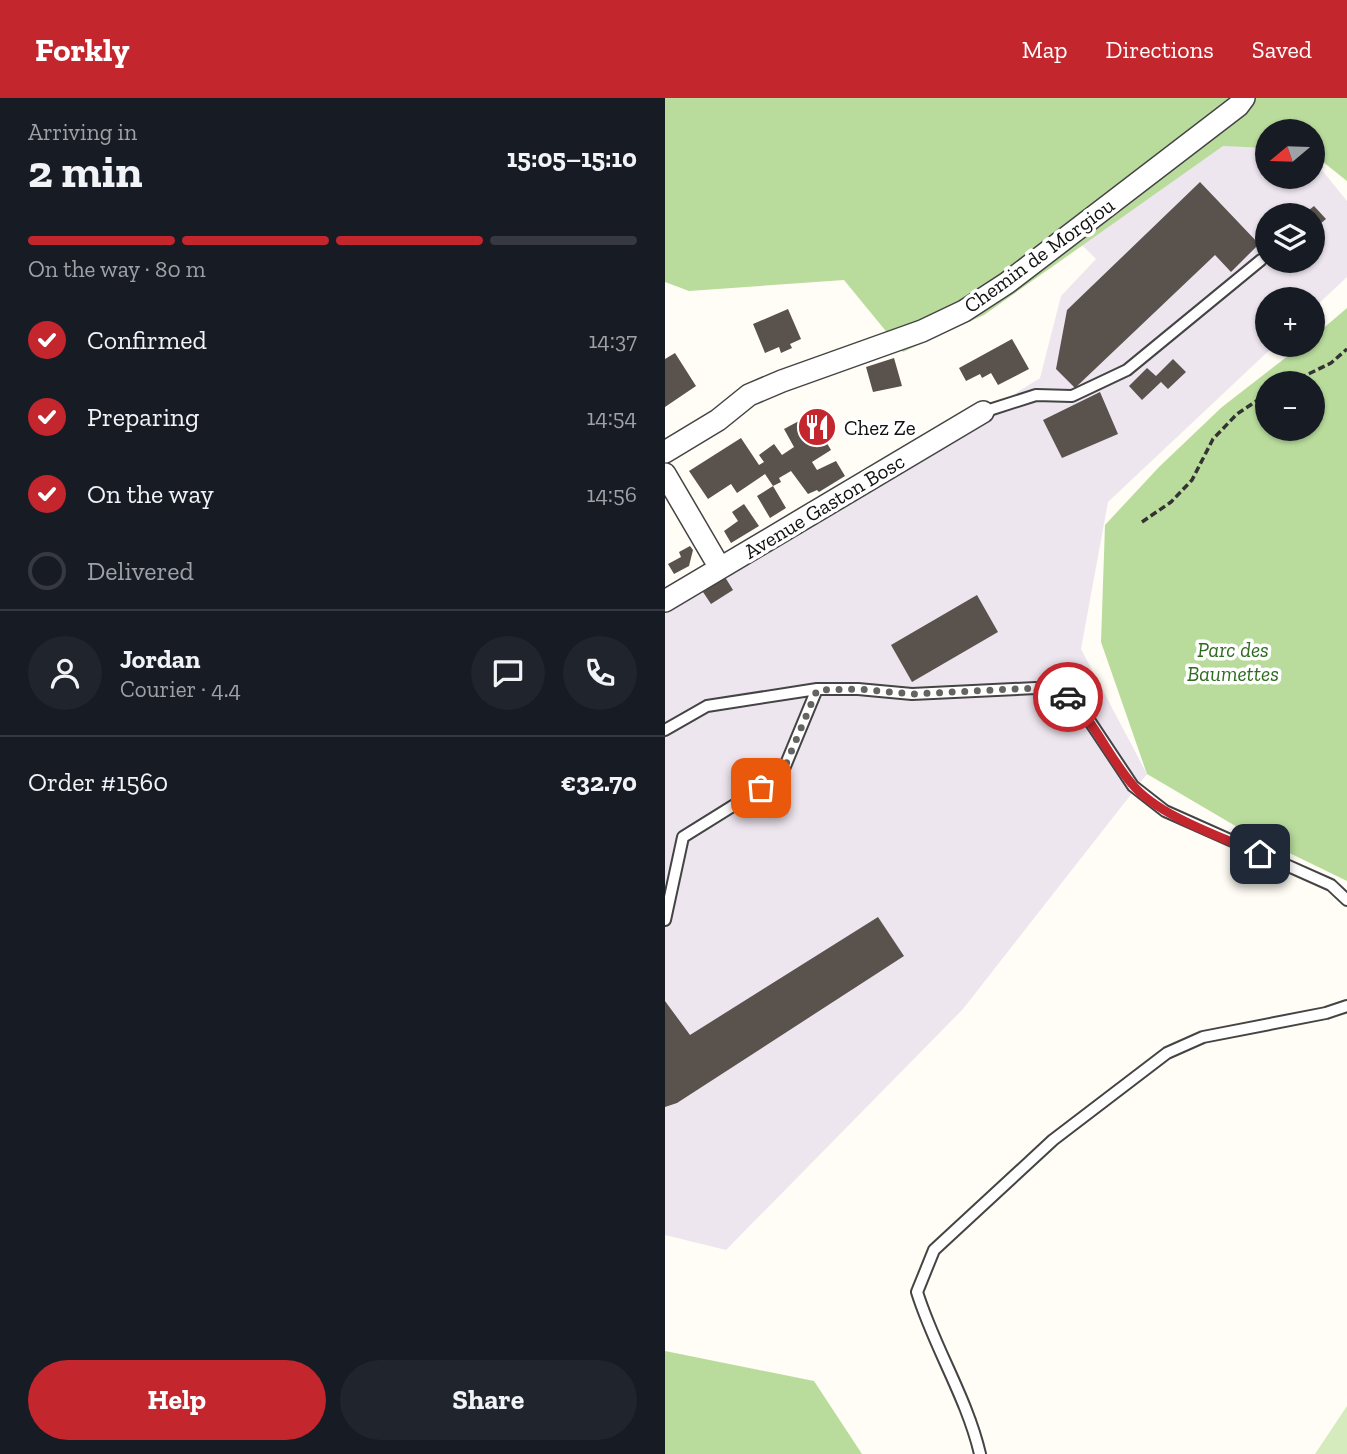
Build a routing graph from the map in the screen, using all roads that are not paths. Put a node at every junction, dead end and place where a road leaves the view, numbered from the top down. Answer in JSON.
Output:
{"nodes":[{"id":1,"x":1244,"y":98,"type":"edge"},
{"id":2,"x":1255,"y":265,"type":"edge"},
{"id":3,"x":983,"y":412,"type":"joint"},
{"id":4,"x":665,"y":452,"type":"edge"},
{"id":5,"x":665,"y":474,"type":"edge"},
{"id":6,"x":720,"y":568,"type":"junction"},
{"id":7,"x":665,"y":601,"type":"edge"},
{"id":8,"x":817,"y":690,"type":"junction"},
{"id":9,"x":665,"y":730,"type":"edge"},
{"id":10,"x":1347,"y":900,"type":"edge"},
{"id":11,"x":665,"y":920,"type":"edge"},
{"id":12,"x":1347,"y":1006,"type":"edge"},
{"id":13,"x":980,"y":1454,"type":"edge"}],
"edges":[{"from":1,"to":4,"type":"street","name":"Chemin de Morgiou"},
{"from":2,"to":3,"type":"lane"},
{"from":3,"to":6,"type":"street","name":"Avenue Gaston Bosc"},
{"from":5,"to":6,"type":"street"},
{"from":6,"to":7,"type":"street","name":"Avenue Gaston Bosc"},
{"from":8,"to":9,"type":"lane"},
{"from":8,"to":10,"type":"lane"},
{"from":8,"to":11,"type":"lane"},
{"from":12,"to":13,"type":"lane"}]}
